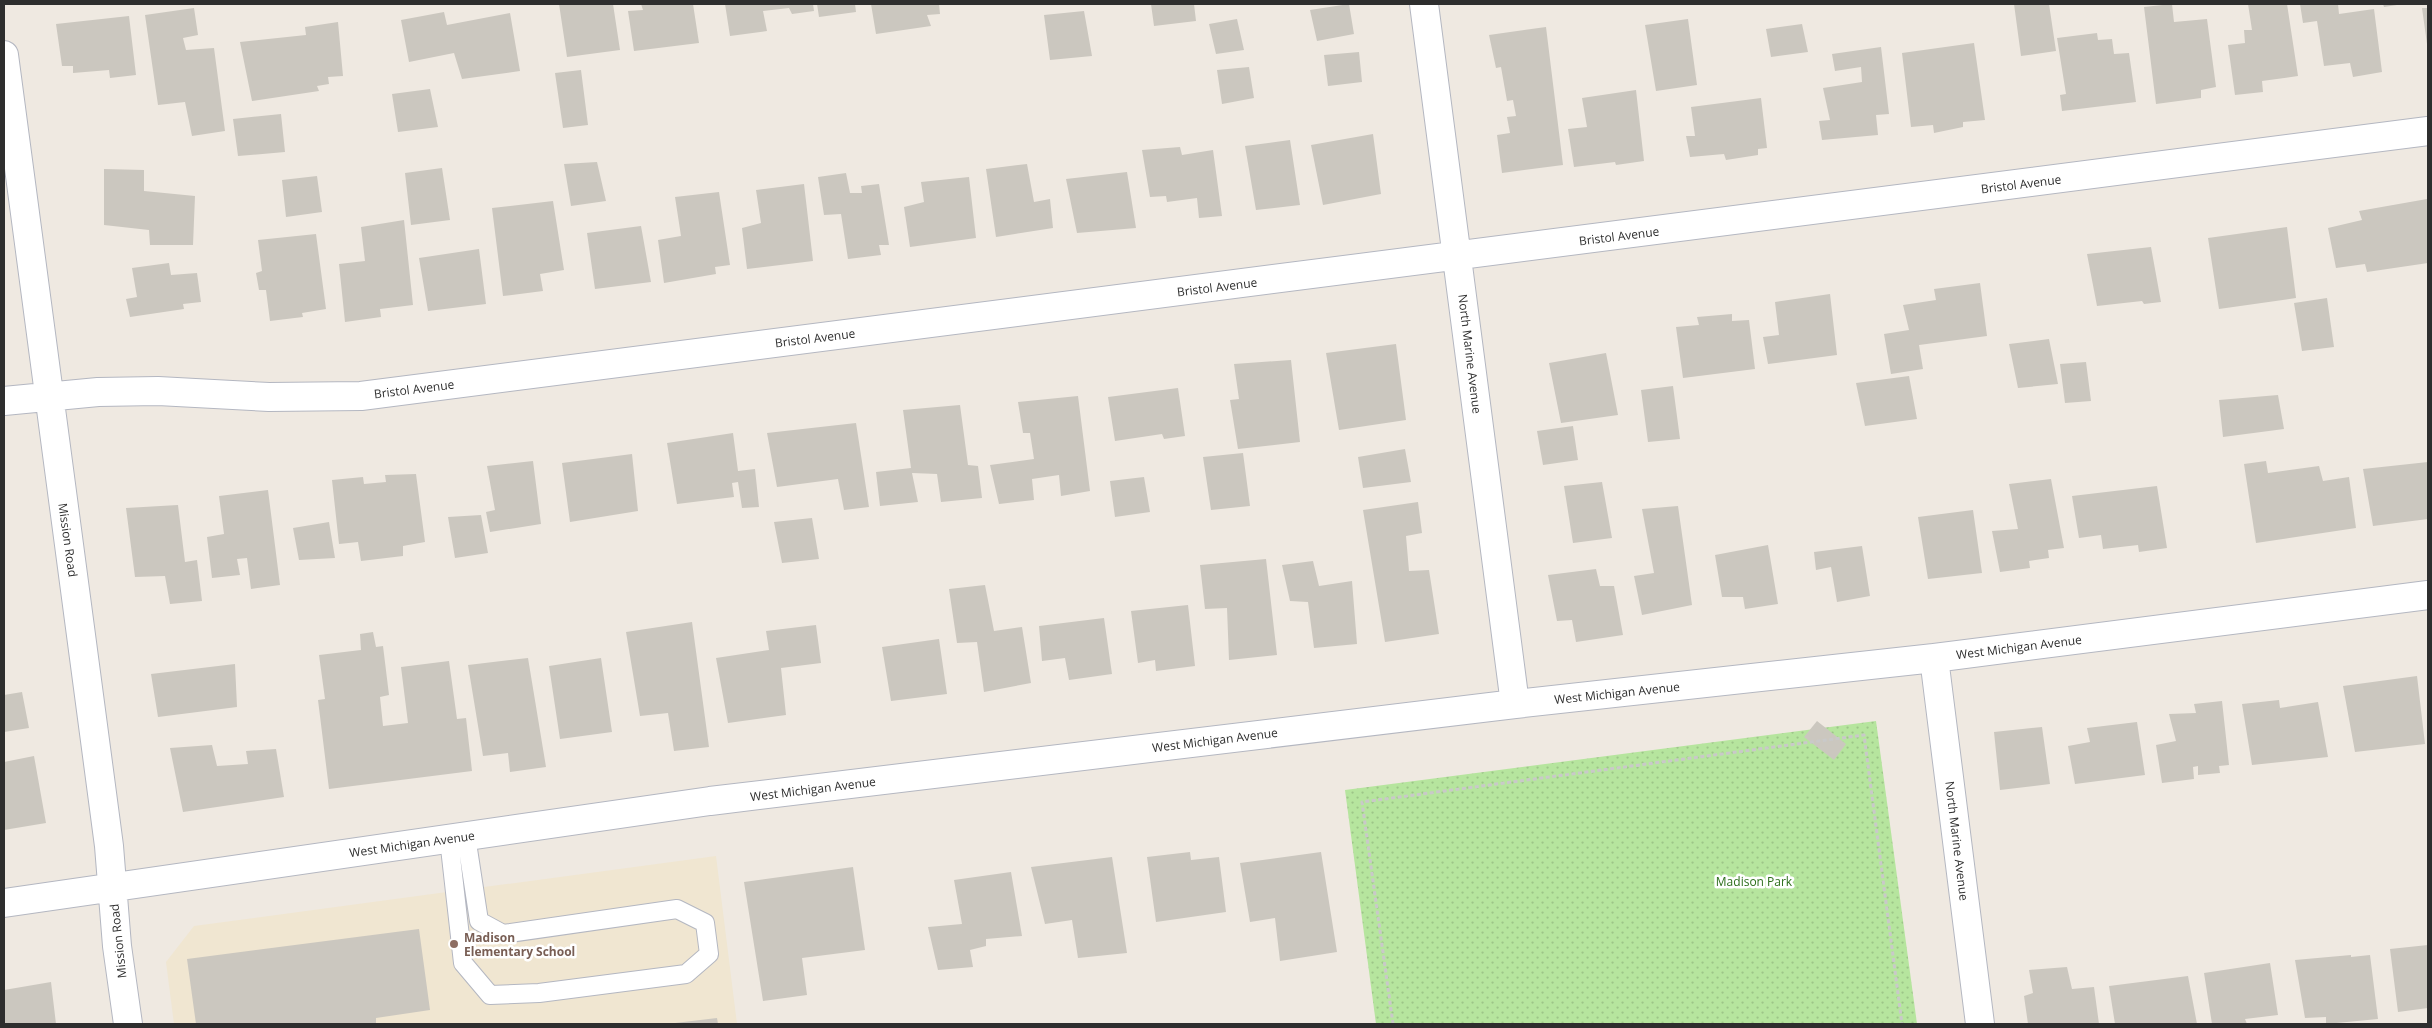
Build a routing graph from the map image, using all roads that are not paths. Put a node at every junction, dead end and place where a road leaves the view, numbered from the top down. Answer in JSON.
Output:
{"nodes":[{"id":1,"x":1424,"y":4,"type":"edge"},
{"id":2,"x":4,"y":55,"type":"edge"},
{"id":3,"x":2428,"y":131,"type":"edge"},
{"id":4,"x":1457,"y":257,"type":"junction"},
{"id":5,"x":50,"y":397,"type":"junction"},
{"id":6,"x":4,"y":401,"type":"edge"},
{"id":7,"x":2428,"y":595,"type":"edge"},
{"id":8,"x":1934,"y":658,"type":"junction"},
{"id":9,"x":1515,"y":704,"type":"junction"},
{"id":10,"x":458,"y":838,"type":"junction"},
{"id":11,"x":112,"y":888,"type":"junction"},
{"id":12,"x":4,"y":904,"type":"edge"},
{"id":13,"x":128,"y":1024,"type":"edge"},
{"id":14,"x":1980,"y":1024,"type":"edge"}],
"edges":[{"from":1,"to":4,"type":"street","name":"North Marine Avenue"},
{"from":2,"to":5,"type":"street","name":"Mission Road"},
{"from":3,"to":4,"type":"street","name":"Bristol Avenue"},
{"from":4,"to":5,"type":"street","name":"Bristol Avenue"},
{"from":4,"to":9,"type":"street","name":"North Marine Avenue"},
{"from":5,"to":6,"type":"street","name":"Bristol Avenue"},
{"from":5,"to":11,"type":"street","name":"Mission Road"},
{"from":7,"to":8,"type":"street","name":"West Michigan Avenue"},
{"from":8,"to":9,"type":"street","name":"West Michigan Avenue"},
{"from":8,"to":14,"type":"street","name":"North Marine Avenue"},
{"from":9,"to":10,"type":"street","name":"West Michigan Avenue"},
{"from":10,"to":10,"type":"lane"},
{"from":10,"to":11,"type":"street","name":"West Michigan Avenue"},
{"from":11,"to":12,"type":"street","name":"West Michigan Avenue"},
{"from":11,"to":13,"type":"street","name":"Mission Road"}]}
